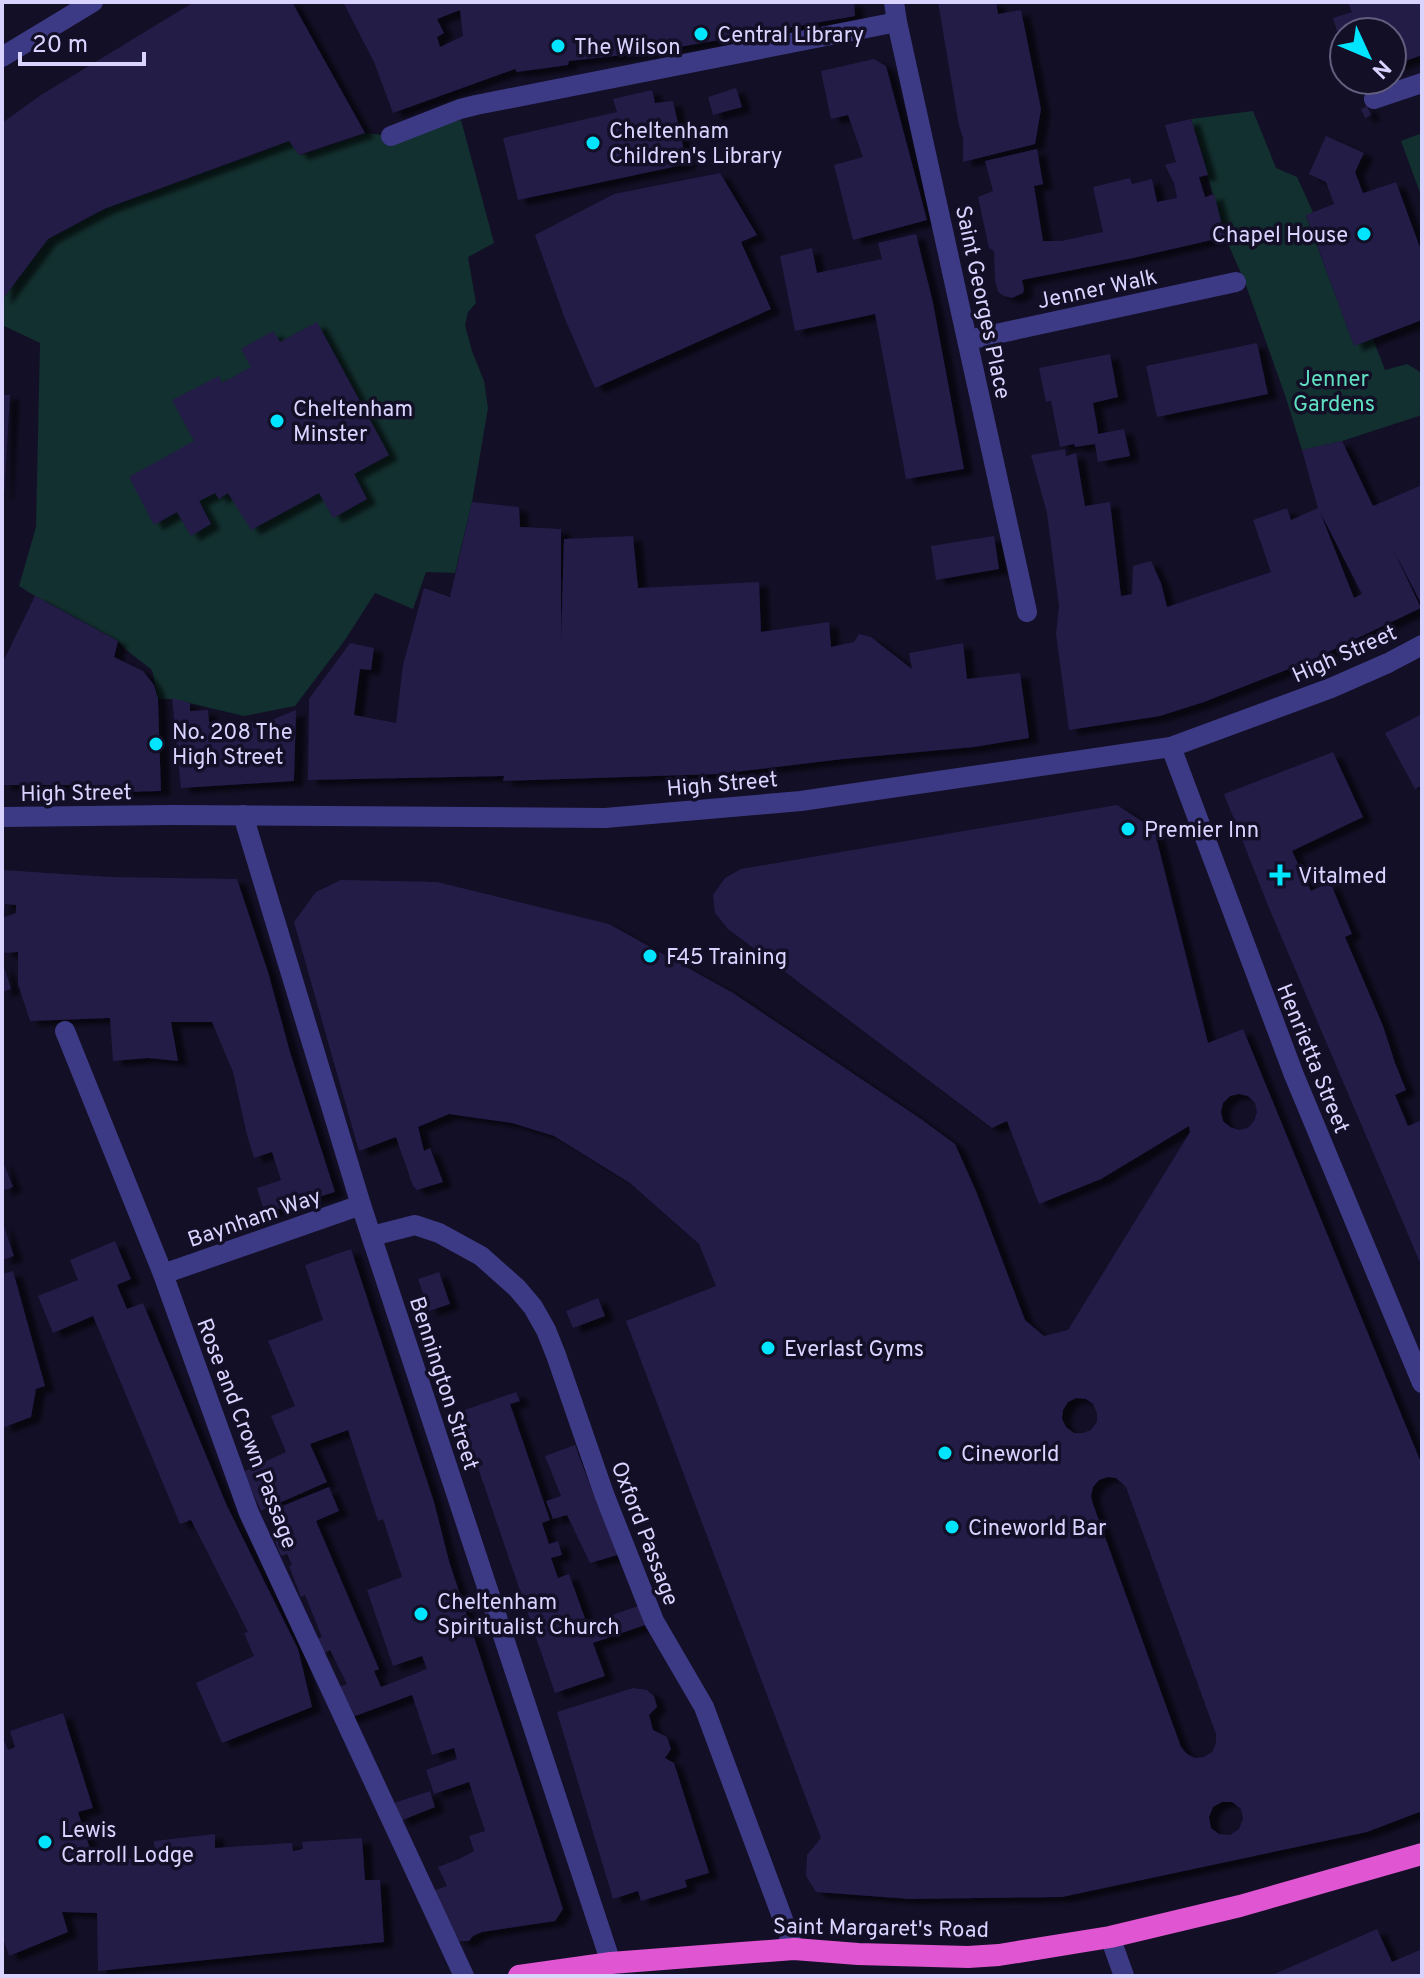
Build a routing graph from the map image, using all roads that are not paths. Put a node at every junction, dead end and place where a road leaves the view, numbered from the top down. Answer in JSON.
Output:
{"nodes":[{"id":1,"x":93,"y":2,"type":"edge"},
{"id":2,"x":896,"y":12,"type":"edge"},
{"id":3,"x":2,"y":57,"type":"edge"},
{"id":4,"x":1422,"y":83,"type":"edge"},
{"id":5,"x":1374,"y":99,"type":"dead end"},
{"id":6,"x":391,"y":136,"type":"dead end"},
{"id":7,"x":1236,"y":282,"type":"dead end"},
{"id":8,"x":968,"y":340,"type":"junction"},
{"id":9,"x":1027,"y":612,"type":"dead end"},
{"id":10,"x":1422,"y":645,"type":"edge"},
{"id":11,"x":1171,"y":747,"type":"junction"},
{"id":12,"x":243,"y":815,"type":"junction"},
{"id":13,"x":2,"y":817,"type":"edge"},
{"id":14,"x":65,"y":1031,"type":"dead end"},
{"id":15,"x":361,"y":1205,"type":"junction"},
{"id":16,"x":372,"y":1236,"type":"junction"},
{"id":17,"x":163,"y":1274,"type":"junction"},
{"id":18,"x":1422,"y":1383,"type":"edge"},
{"id":19,"x":1422,"y":1854,"type":"edge"},
{"id":20,"x":1110,"y":1937,"type":"junction"},
{"id":21,"x":794,"y":1949,"type":"junction"},
{"id":22,"x":611,"y":1963,"type":"junction"},
{"id":23,"x":464,"y":1976,"type":"edge"},
{"id":24,"x":519,"y":1976,"type":"edge"},
{"id":25,"x":1124,"y":1976,"type":"edge"}],
"edges":[{"from":1,"to":3,"type":"street"},
{"from":2,"to":6,"type":"street"},
{"from":2,"to":8,"type":"street","name":"Saint Georges Place"},
{"from":4,"to":5,"type":"street"},
{"from":7,"to":8,"type":"street","name":"Jenner Walk"},
{"from":8,"to":9,"type":"street","name":"Saint Georges Place"},
{"from":10,"to":11,"type":"street","name":"High Street"},
{"from":11,"to":12,"type":"street","name":"High Street"},
{"from":11,"to":18,"type":"street","name":"Henrietta Street"},
{"from":12,"to":13,"type":"street","name":"High Street"},
{"from":12,"to":15,"type":"street","name":"Bennington Street"},
{"from":14,"to":17,"type":"street","name":"Rose and Crown Passage"},
{"from":15,"to":16,"type":"street","name":"Bennington Street"},
{"from":15,"to":17,"type":"street","name":"Baynham Way"},
{"from":16,"to":21,"type":"street","name":"Oxford Passage"},
{"from":16,"to":22,"type":"street","name":"Bennington Street"},
{"from":17,"to":23,"type":"street","name":"Rose and Crown Passage"},
{"from":19,"to":20,"type":"highway","name":"Saint Margaret's Road"},
{"from":20,"to":21,"type":"highway","name":"Saint Margaret's Road"},
{"from":20,"to":25,"type":"street"},
{"from":21,"to":22,"type":"highway","name":"Saint Margaret's Road"},
{"from":22,"to":24,"type":"highway","name":"Saint Margaret's Road"}]}
